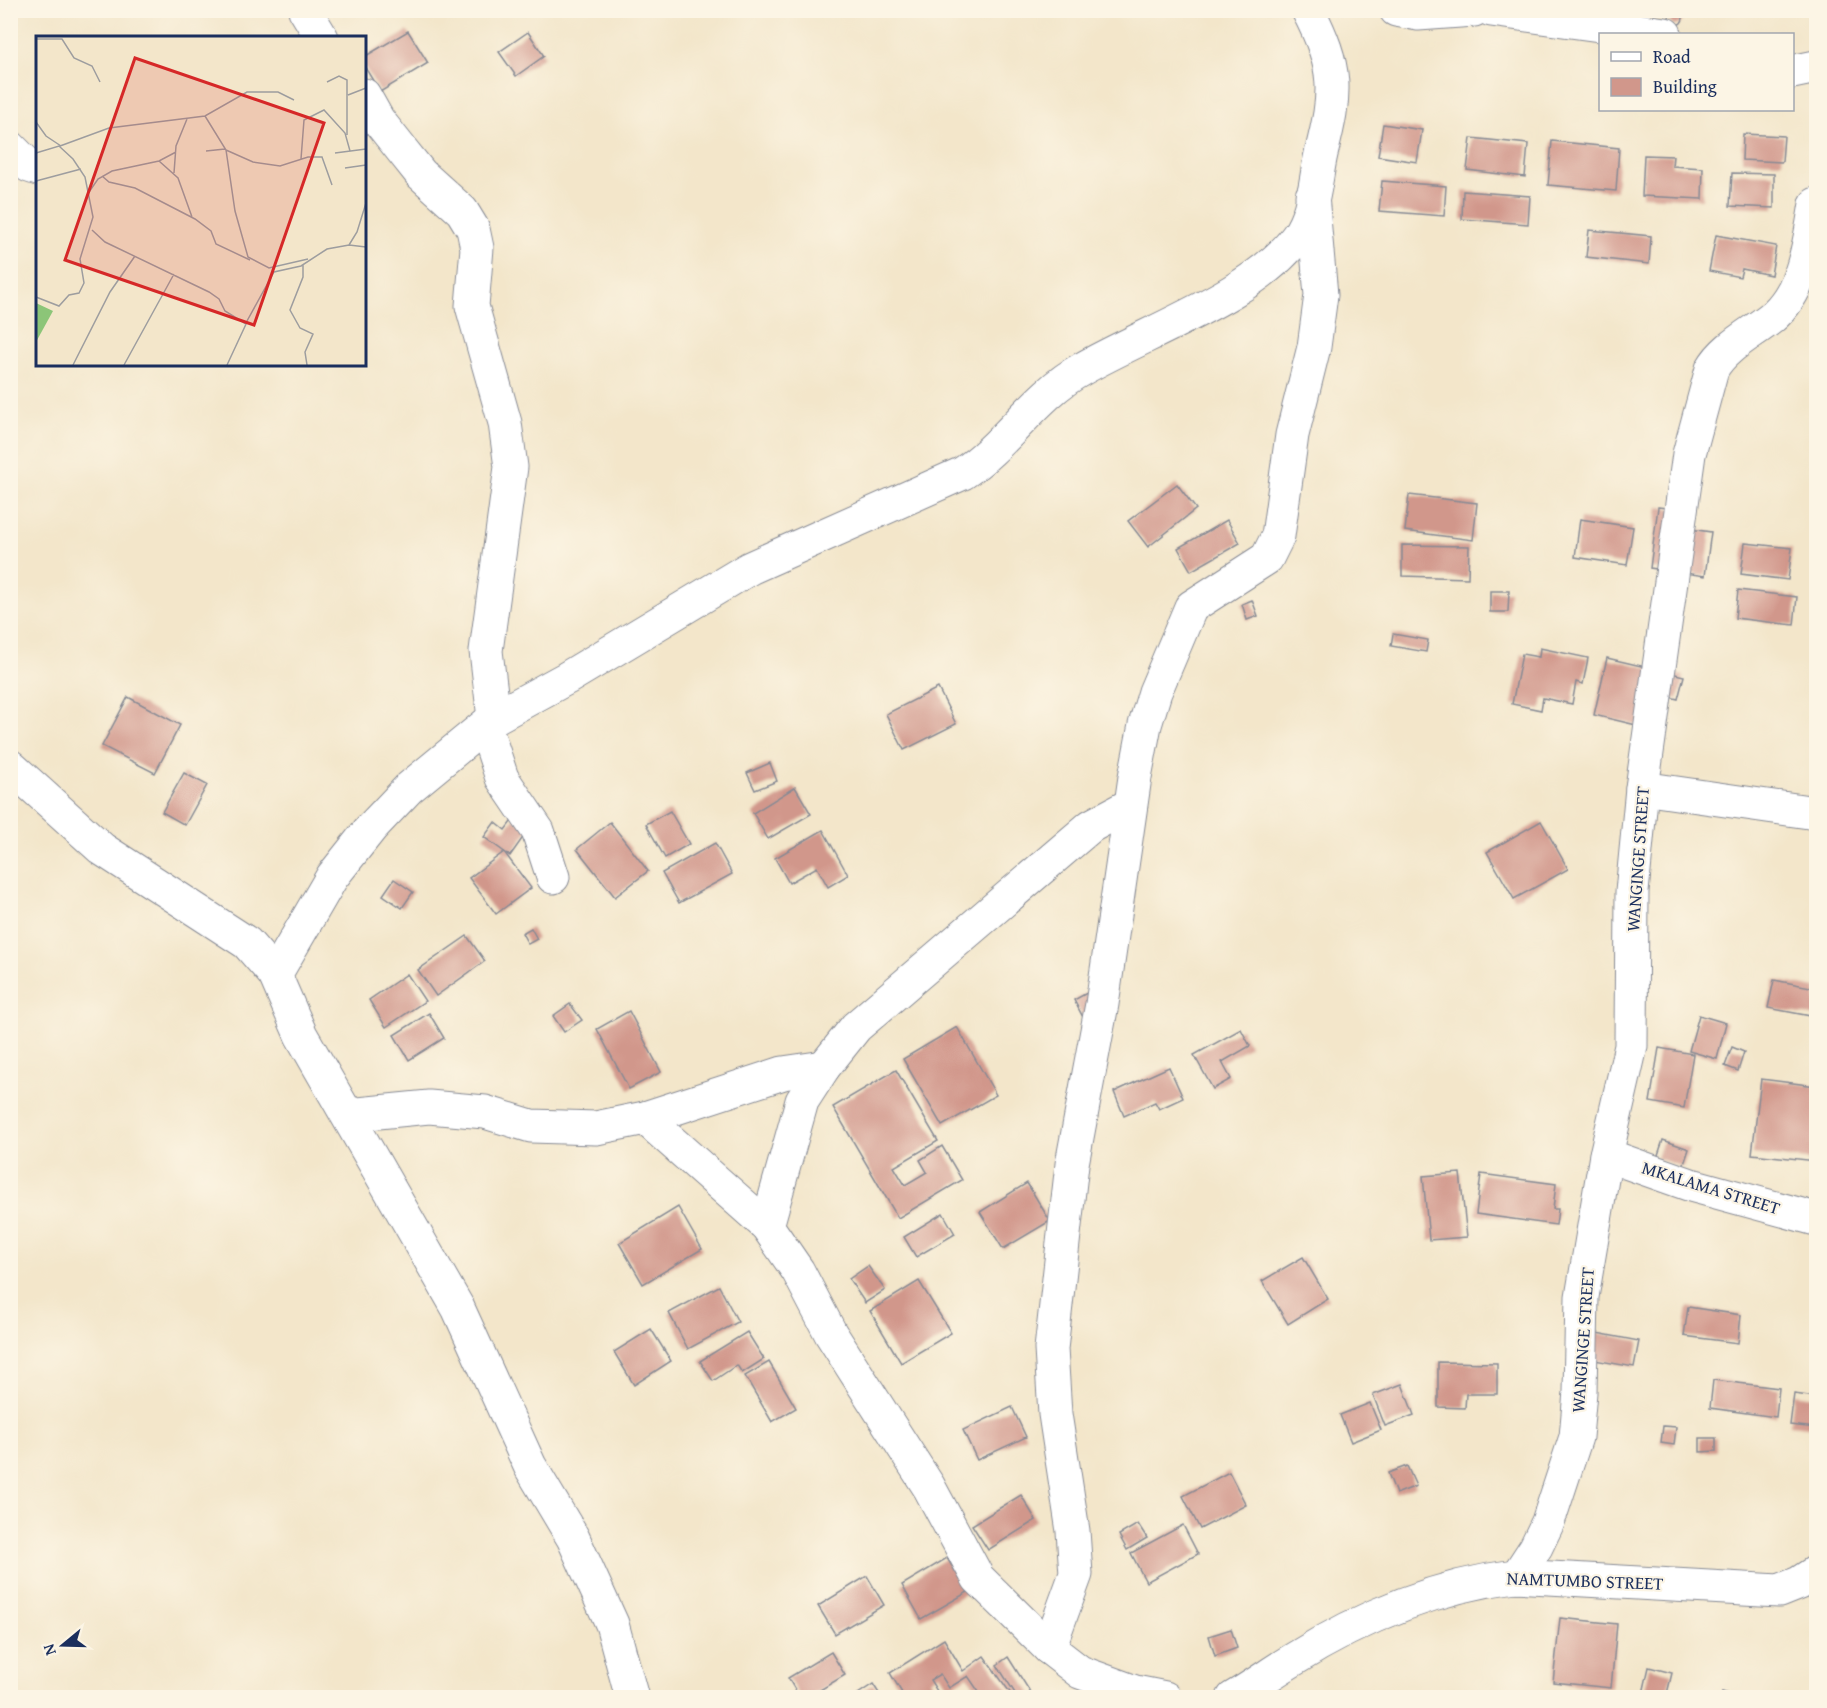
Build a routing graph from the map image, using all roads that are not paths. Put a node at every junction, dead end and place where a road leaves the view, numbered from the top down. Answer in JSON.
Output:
{"nodes":[{"id":1,"x":305,"y":10,"type":"edge"},
{"id":2,"x":1308,"y":10,"type":"edge"},
{"id":3,"x":1396,"y":10,"type":"edge"},
{"id":4,"x":1474,"y":10,"type":"edge"},
{"id":5,"x":1491,"y":10,"type":"edge"},
{"id":6,"x":1572,"y":20,"type":"junction"},
{"id":7,"x":1658,"y":33,"type":"edge"},
{"id":8,"x":321,"y":36,"type":"edge"},
{"id":9,"x":1599,"y":47,"type":"edge"},
{"id":10,"x":366,"y":99,"type":"edge"},
{"id":11,"x":10,"y":147,"type":"edge"},
{"id":12,"x":36,"y":168,"type":"edge"},
{"id":13,"x":1312,"y":196,"type":"junction"},
{"id":14,"x":1816,"y":204,"type":"edge"},
{"id":15,"x":490,"y":722,"type":"junction"},
{"id":16,"x":10,"y":766,"type":"edge"},
{"id":17,"x":1642,"y":788,"type":"junction"},
{"id":18,"x":1130,"y":805,"type":"junction"},
{"id":19,"x":1816,"y":813,"type":"edge"},
{"id":20,"x":553,"y":877,"type":"dead end"},
{"id":21,"x":275,"y":975,"type":"junction"},
{"id":22,"x":824,"y":1066,"type":"junction"},
{"id":23,"x":348,"y":1115,"type":"junction"},
{"id":24,"x":645,"y":1118,"type":"junction"},
{"id":25,"x":1606,"y":1155,"type":"junction"},
{"id":26,"x":1816,"y":1219,"type":"edge"},
{"id":27,"x":767,"y":1226,"type":"junction"},
{"id":28,"x":1816,"y":1572,"type":"edge"},
{"id":29,"x":1517,"y":1576,"type":"junction"},
{"id":30,"x":1049,"y":1648,"type":"junction"},
{"id":31,"x":632,"y":1698,"type":"edge"},
{"id":32,"x":1166,"y":1698,"type":"edge"},
{"id":33,"x":1233,"y":1698,"type":"edge"}],
"edges":[{"from":1,"to":8,"type":"street"},
{"from":2,"to":13,"type":"street"},
{"from":3,"to":4,"type":"street"},
{"from":5,"to":6,"type":"street"},
{"from":6,"to":7,"type":"street"},
{"from":6,"to":9,"type":"street"},
{"from":10,"to":15,"type":"street"},
{"from":11,"to":12,"type":"street"},
{"from":13,"to":15,"type":"street"},
{"from":13,"to":18,"type":"street"},
{"from":14,"to":17,"type":"street","name":"WANGINGE STREET"},
{"from":15,"to":20,"type":"street"},
{"from":15,"to":21,"type":"street"},
{"from":16,"to":21,"type":"street"},
{"from":17,"to":19,"type":"street"},
{"from":17,"to":25,"type":"street","name":"WANGINGE STREET"},
{"from":18,"to":22,"type":"street"},
{"from":18,"to":30,"type":"street"},
{"from":21,"to":23,"type":"street"},
{"from":22,"to":24,"type":"street"},
{"from":22,"to":27,"type":"street"},
{"from":23,"to":24,"type":"street"},
{"from":23,"to":31,"type":"street"},
{"from":24,"to":27,"type":"street"},
{"from":25,"to":26,"type":"street","name":"MKALAMA STREET"},
{"from":25,"to":29,"type":"street","name":"WANGINGE STREET"},
{"from":27,"to":30,"type":"street"},
{"from":28,"to":29,"type":"street","name":"NAMTUMBO STREET"},
{"from":29,"to":33,"type":"street","name":"NAMTUMBO STREET"},
{"from":30,"to":32,"type":"street"}]}
